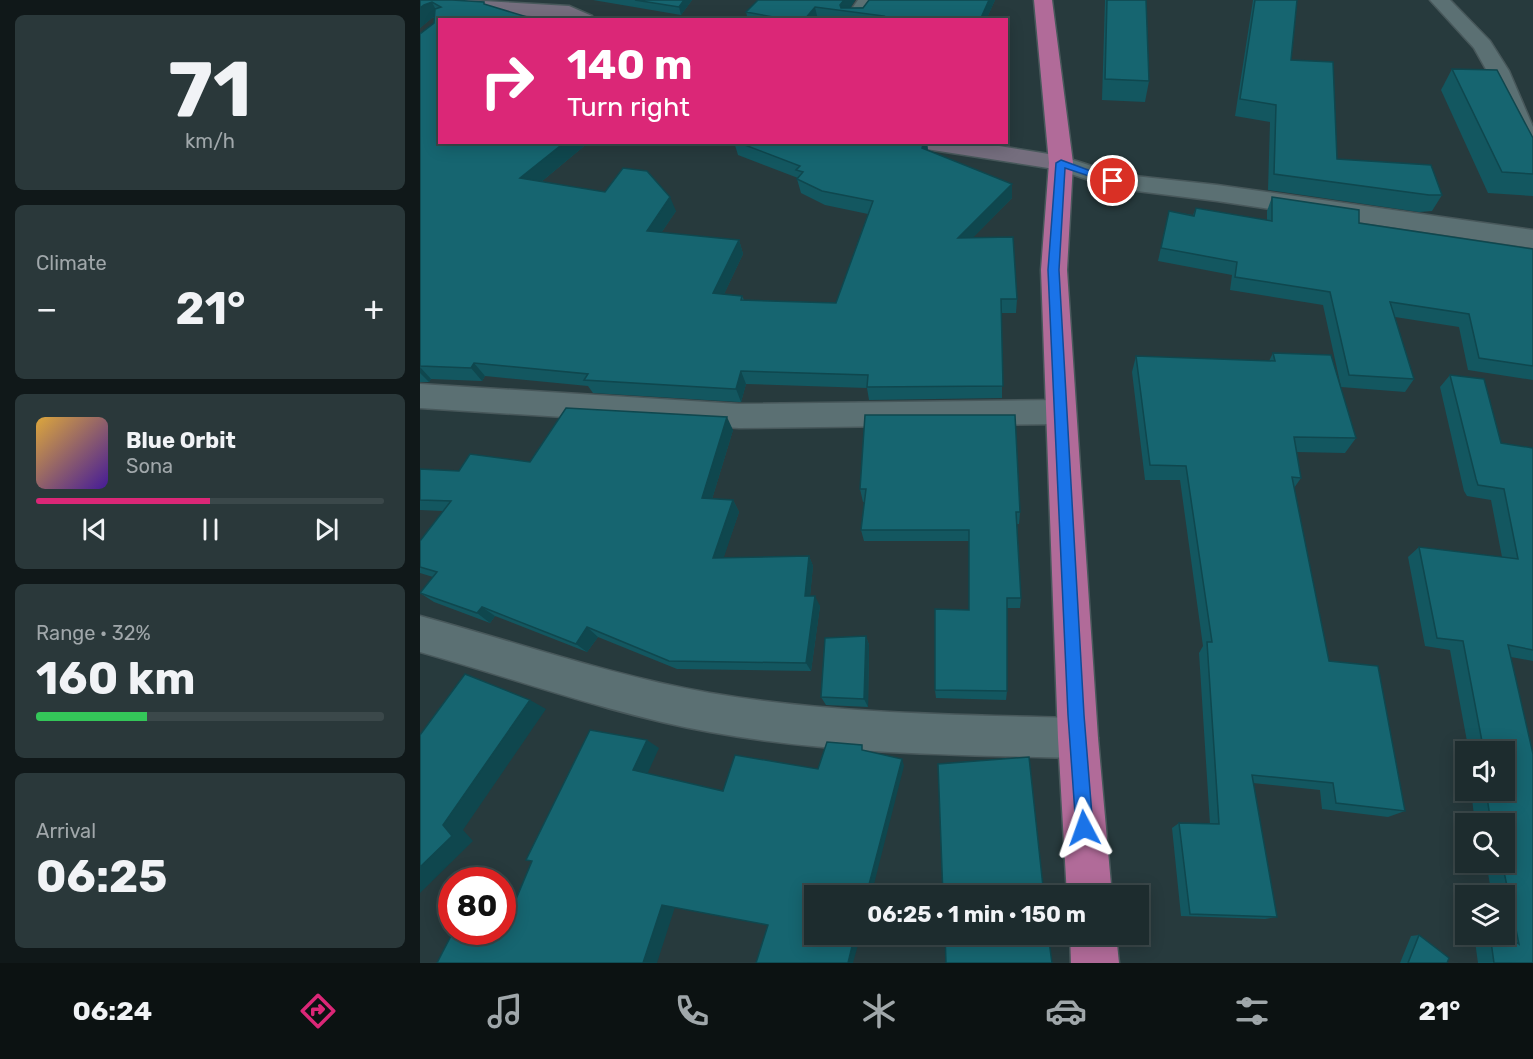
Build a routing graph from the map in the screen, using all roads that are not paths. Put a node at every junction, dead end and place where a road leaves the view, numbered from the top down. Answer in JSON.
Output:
{"nodes":[{"id":1,"x":868,"y":0,"type":"edge"},
{"id":2,"x":1043,"y":0,"type":"edge"},
{"id":3,"x":1439,"y":0,"type":"edge"},
{"id":4,"x":420,"y":3,"type":"edge"},
{"id":5,"x":460,"y":4,"type":"junction"},
{"id":6,"x":446,"y":18,"type":"edge"},
{"id":7,"x":581,"y":18,"type":"edge"},
{"id":8,"x":854,"y":18,"type":"edge"},
{"id":9,"x":939,"y":144,"type":"edge"},
{"id":10,"x":1533,"y":154,"type":"edge"},
{"id":11,"x":1061,"y":163,"type":"junction"},
{"id":12,"x":1533,"y":239,"type":"edge"},
{"id":13,"x":420,"y":396,"type":"edge"},
{"id":14,"x":1060,"y":412,"type":"junction"},
{"id":15,"x":420,"y":634,"type":"edge"},
{"id":16,"x":1078,"y":738,"type":"junction"},
{"id":17,"x":1089,"y":885,"type":"edge"},
{"id":18,"x":1094,"y":945,"type":"edge"},
{"id":19,"x":1095,"y":963,"type":"edge"}],
"edges":[{"from":1,"to":8,"type":"street"},
{"from":2,"to":11,"type":"highway"},
{"from":3,"to":10,"type":"street"},
{"from":4,"to":5,"type":"street"},
{"from":5,"to":6,"type":"street"},
{"from":5,"to":7,"type":"street"},
{"from":9,"to":11,"type":"street"},
{"from":11,"to":12,"type":"street"},
{"from":11,"to":14,"type":"highway"},
{"from":13,"to":14,"type":"street"},
{"from":14,"to":16,"type":"highway"},
{"from":15,"to":16,"type":"street"},
{"from":16,"to":17,"type":"highway"},
{"from":18,"to":19,"type":"highway"}]}
